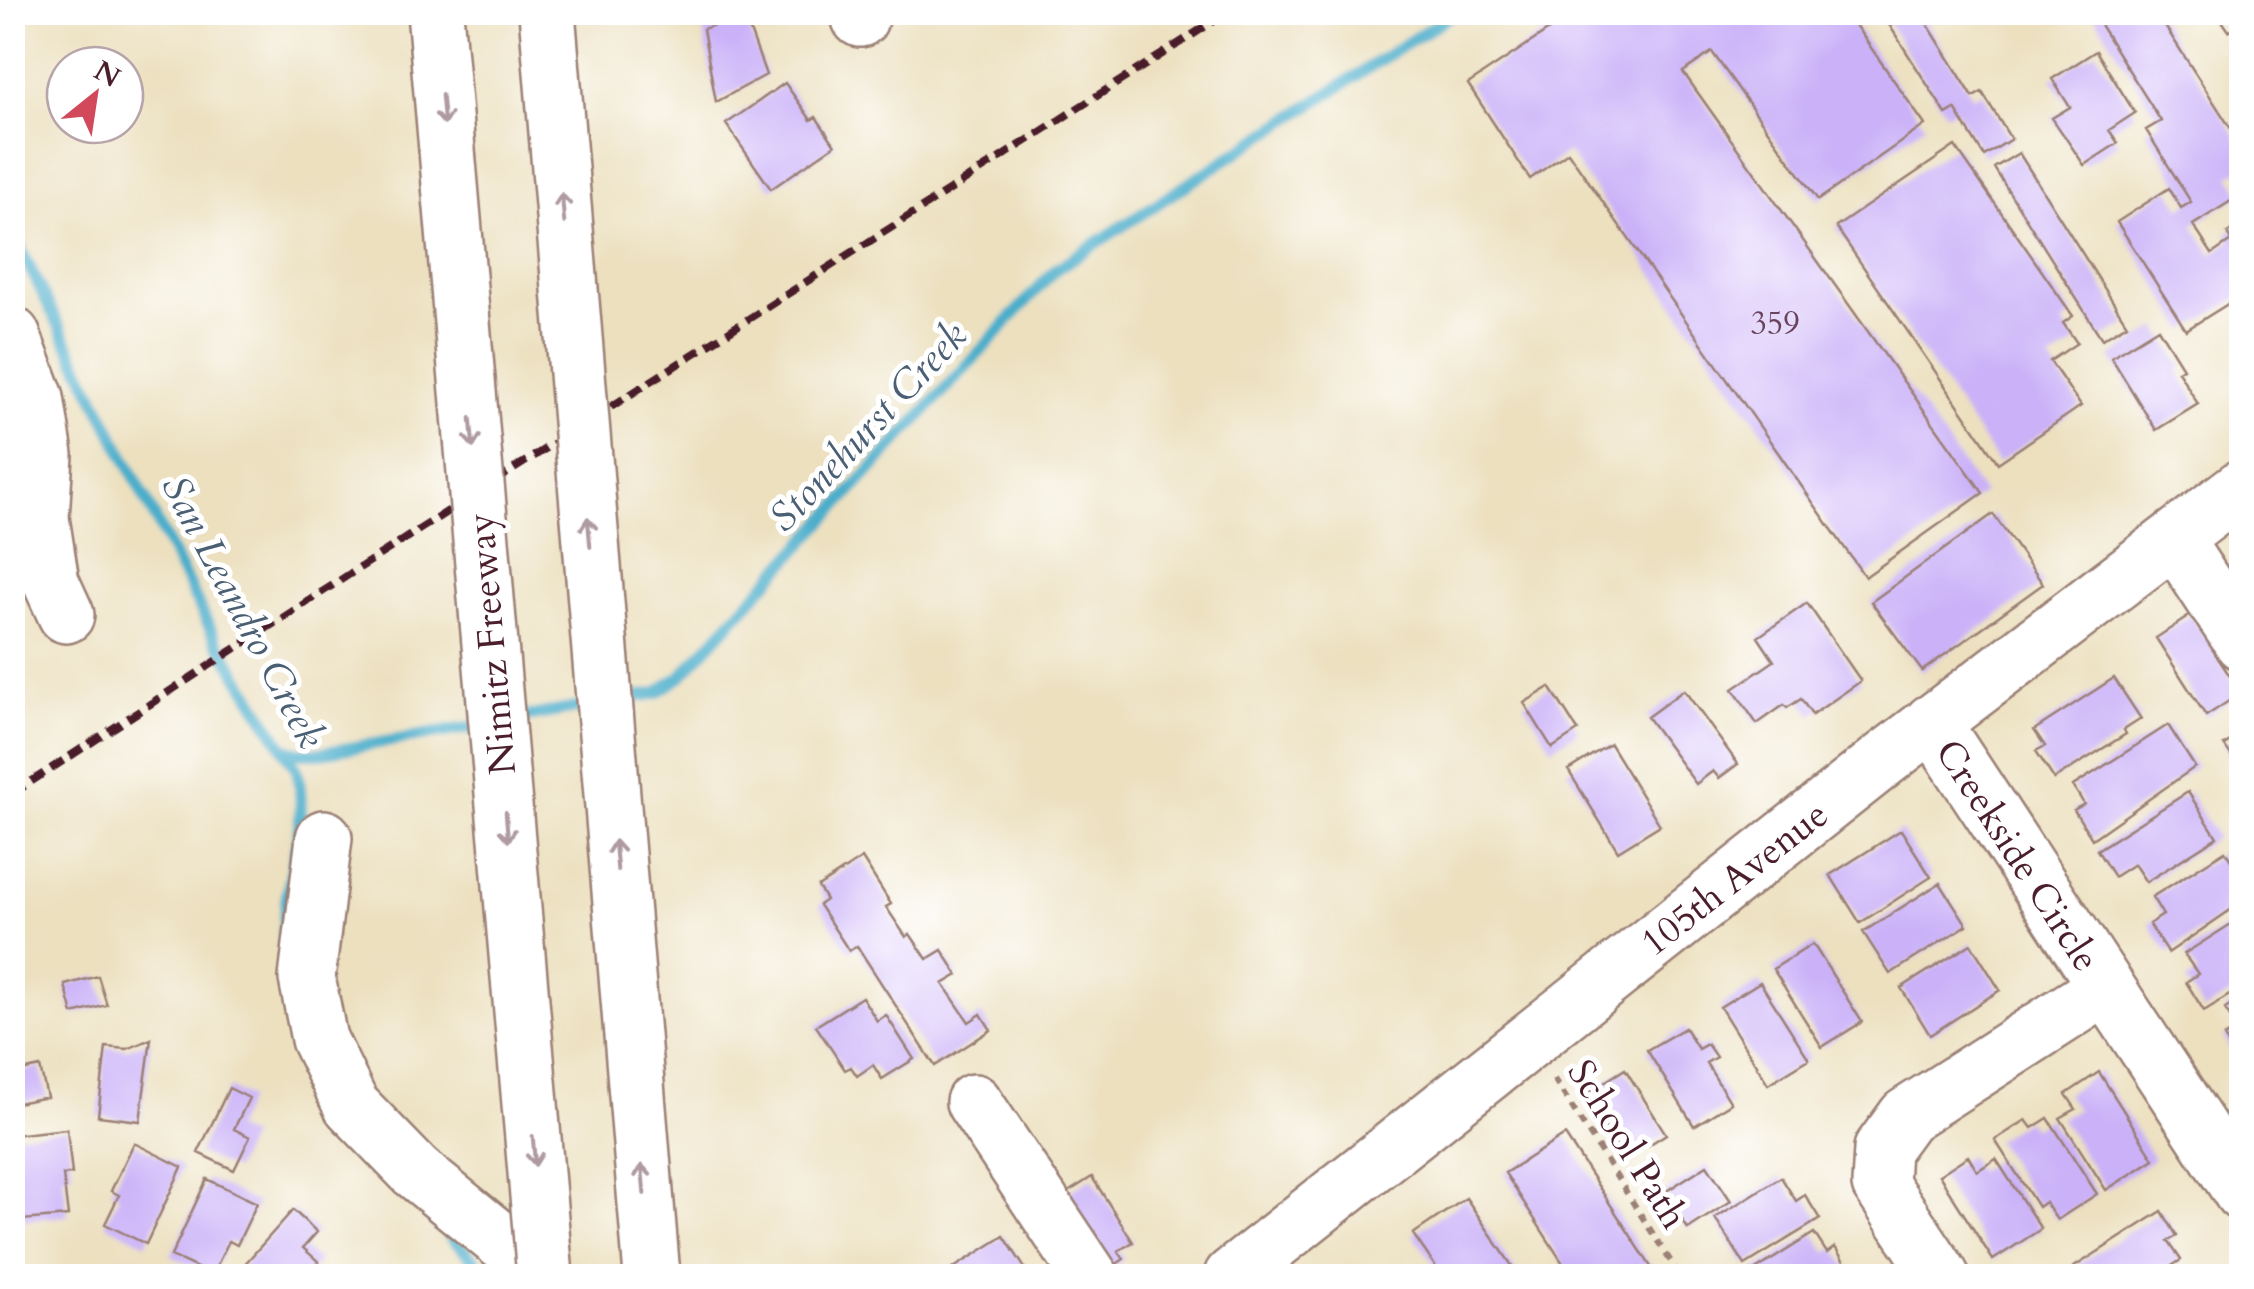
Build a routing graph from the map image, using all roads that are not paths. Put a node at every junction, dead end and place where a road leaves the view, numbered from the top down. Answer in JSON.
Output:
{"nodes":[{"id":1,"x":435,"y":12,"type":"edge"},
{"id":2,"x":547,"y":12,"type":"edge"},
{"id":3,"x":12,"y":335,"type":"edge"},
{"id":4,"x":2242,"y":487,"type":"edge"},
{"id":5,"x":2175,"y":540,"type":"junction"},
{"id":6,"x":66,"y":615,"type":"dead end"},
{"id":7,"x":2242,"y":642,"type":"edge"},
{"id":8,"x":1932,"y":722,"type":"junction"},
{"id":9,"x":324,"y":838,"type":"dead end"},
{"id":10,"x":2104,"y":988,"type":"junction"},
{"id":11,"x":974,"y":1102,"type":"dead end"},
{"id":12,"x":2242,"y":1192,"type":"edge"},
{"id":13,"x":544,"y":1276,"type":"edge"},
{"id":14,"x":652,"y":1276,"type":"edge"},
{"id":15,"x":1090,"y":1276,"type":"edge"},
{"id":16,"x":1232,"y":1276,"type":"edge"},
{"id":17,"x":1941,"y":1276,"type":"edge"}],
"edges":[{"from":1,"to":13,"type":"main road","name":"Nimitz Freeway","one_way":true,"bridge":true},
{"from":14,"to":2,"type":"main road","one_way":true,"bridge":true},
{"from":3,"to":6,"type":"main road"},
{"from":4,"to":5,"type":"main road","name":"105th Avenue"},
{"from":5,"to":7,"type":"main road"},
{"from":5,"to":8,"type":"main road","name":"105th Avenue"},
{"from":8,"to":10,"type":"main road","name":"Creekside Circle"},
{"from":8,"to":16,"type":"main road","name":"105th Avenue"},
{"from":9,"to":13,"type":"main road"},
{"from":10,"to":12,"type":"main road","name":"Creekside Circle"},
{"from":10,"to":17,"type":"main road","name":"Creekside Circle"},
{"from":11,"to":15,"type":"main road"}]}
